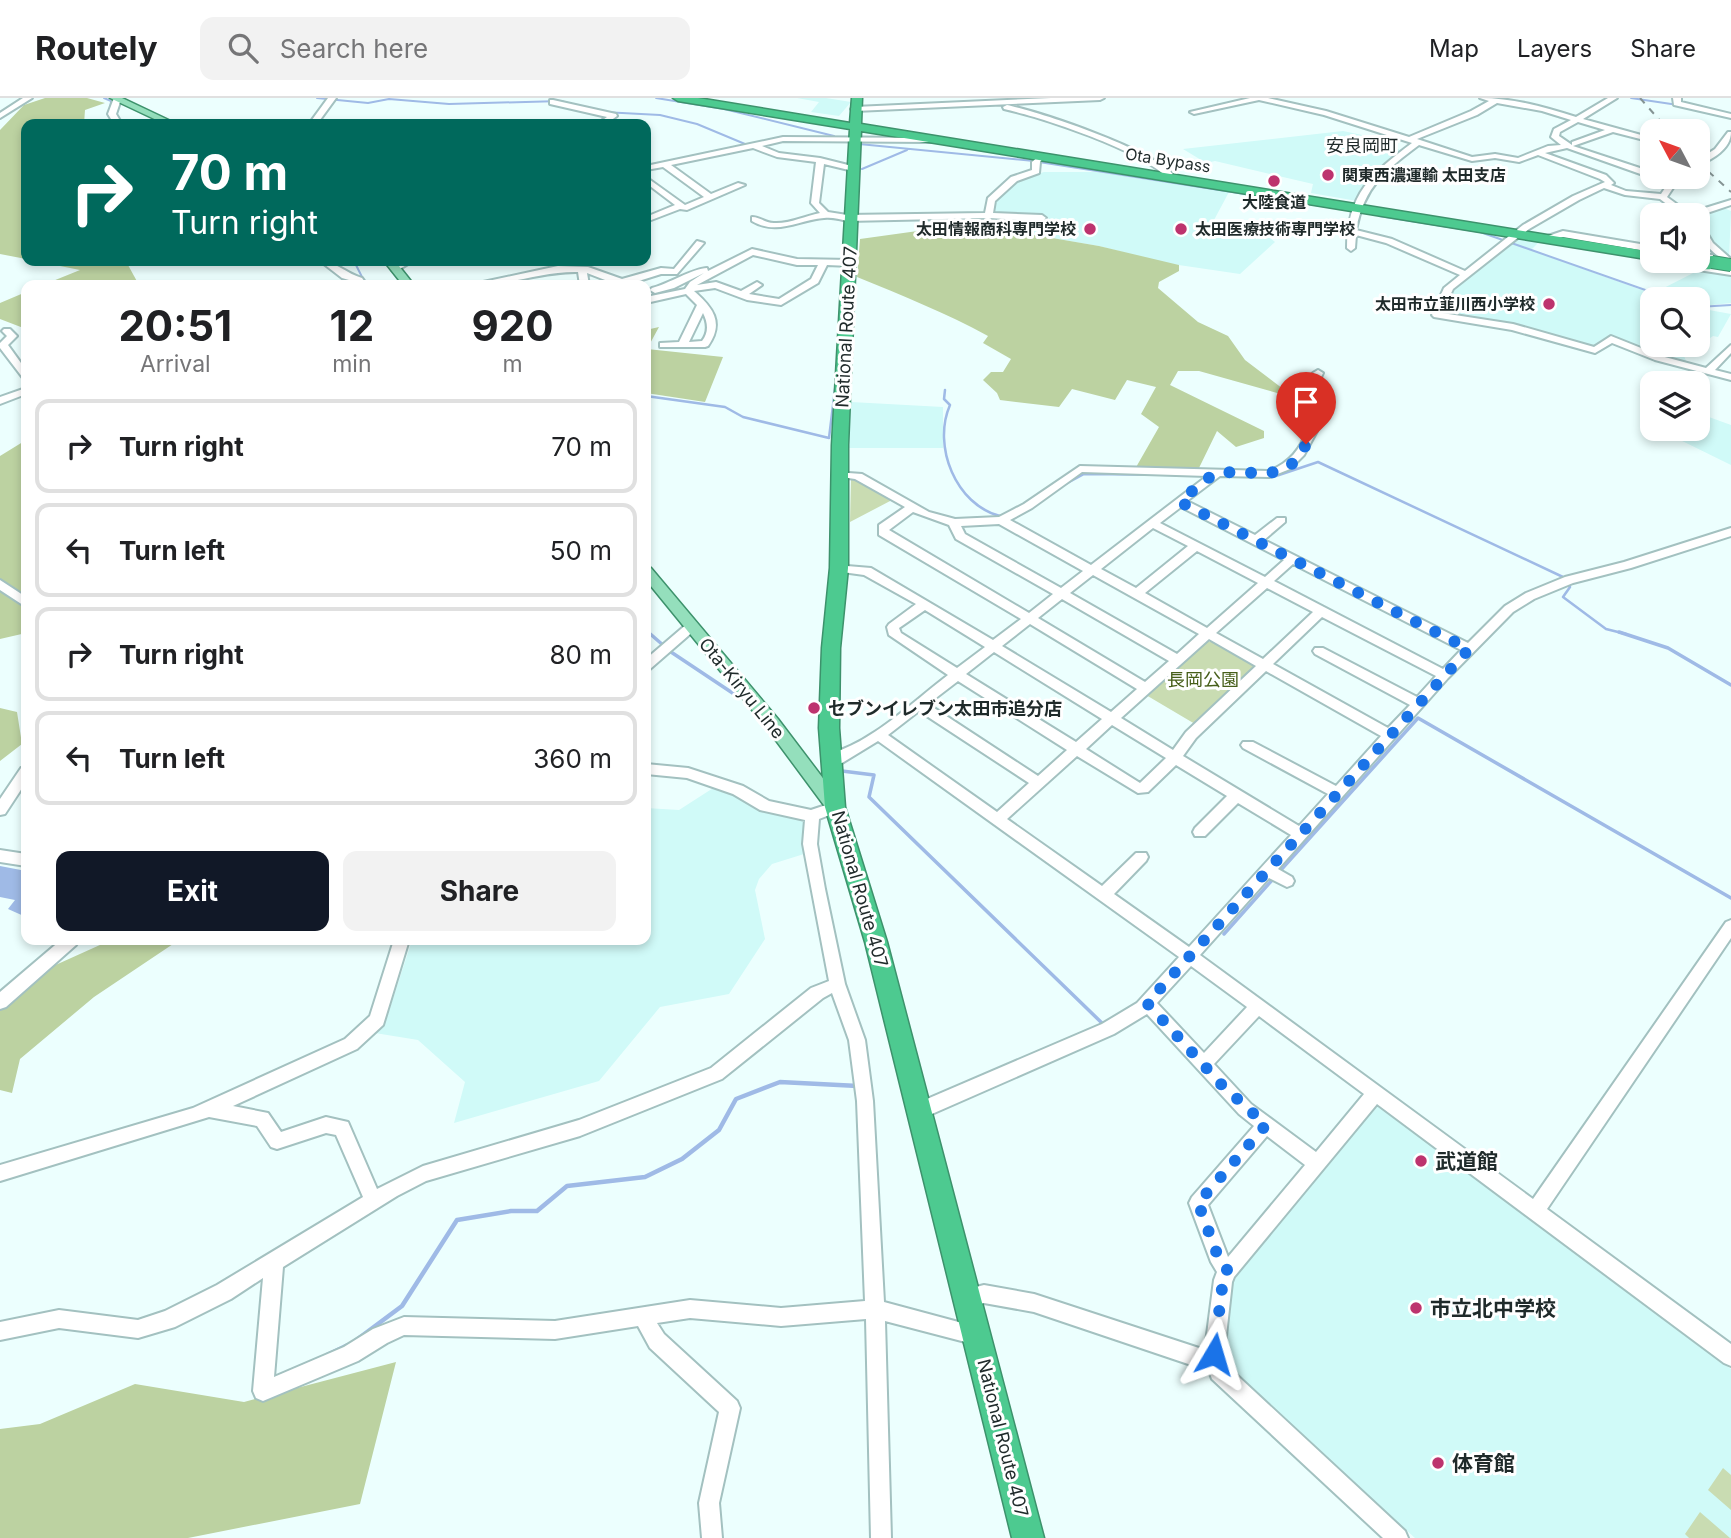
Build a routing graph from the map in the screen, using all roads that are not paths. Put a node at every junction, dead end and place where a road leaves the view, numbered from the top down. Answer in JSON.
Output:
{"nodes":[{"id":1,"x":28,"y":98,"type":"edge"},
{"id":2,"x":116,"y":98,"type":"edge"},
{"id":3,"x":678,"y":98,"type":"edge"},
{"id":4,"x":700,"y":98,"type":"edge"},
{"id":5,"x":965,"y":98,"type":"edge"},
{"id":6,"x":1100,"y":98,"type":"edge"},
{"id":7,"x":1259,"y":98,"type":"edge"},
{"id":8,"x":1484,"y":98,"type":"edge"},
{"id":9,"x":1613,"y":98,"type":"edge"},
{"id":10,"x":1677,"y":98,"type":"edge"},
{"id":11,"x":331,"y":100,"type":"edge"},
{"id":12,"x":556,"y":100,"type":"edge"},
{"id":13,"x":1494,"y":100,"type":"junction"},
{"id":14,"x":987,"y":103,"type":"junction"},
{"id":15,"x":1194,"y":112,"type":"dead end"},
{"id":16,"x":0,"y":116,"type":"edge"},
{"id":17,"x":1731,"y":116,"type":"edge"},
{"id":18,"x":115,"y":119,"type":"edge"},
{"id":19,"x":161,"y":119,"type":"edge"},
{"id":20,"x":317,"y":119,"type":"edge"},
{"id":21,"x":608,"y":119,"type":"edge"},
{"id":22,"x":855,"y":119,"type":"edge"},
{"id":23,"x":1579,"y":120,"type":"junction"},
{"id":24,"x":1612,"y":130,"type":"junction"},
{"id":25,"x":1731,"y":134,"type":"edge"},
{"id":26,"x":1640,"y":137,"type":"edge"},
{"id":27,"x":1414,"y":140,"type":"junction"},
{"id":28,"x":753,"y":145,"type":"junction"},
{"id":29,"x":1571,"y":145,"type":"junction"},
{"id":30,"x":1539,"y":153,"type":"junction"},
{"id":31,"x":1710,"y":156,"type":"edge"},
{"id":32,"x":1040,"y":157,"type":"junction"},
{"id":33,"x":820,"y":160,"type":"junction"},
{"id":34,"x":663,"y":164,"type":"junction"},
{"id":35,"x":651,"y":167,"type":"edge"},
{"id":36,"x":853,"y":169,"type":"junction"},
{"id":37,"x":1640,"y":171,"type":"edge"},
{"id":38,"x":1169,"y":174,"type":"junction"},
{"id":39,"x":651,"y":183,"type":"edge"},
{"id":40,"x":741,"y":185,"type":"dead end"},
{"id":41,"x":1605,"y":186,"type":"junction"},
{"id":42,"x":1668,"y":189,"type":"edge"},
{"id":43,"x":710,"y":197,"type":"junction"},
{"id":44,"x":1663,"y":197,"type":"junction"},
{"id":45,"x":1731,"y":202,"type":"edge"},
{"id":46,"x":1671,"y":203,"type":"edge"},
{"id":47,"x":681,"y":205,"type":"junction"},
{"id":48,"x":1359,"y":207,"type":"junction"},
{"id":49,"x":1710,"y":209,"type":"edge"},
{"id":50,"x":826,"y":215,"type":"junction"},
{"id":51,"x":989,"y":215,"type":"junction"},
{"id":52,"x":651,"y":217,"type":"edge"},
{"id":53,"x":851,"y":218,"type":"junction"},
{"id":54,"x":1042,"y":218,"type":"dead end"},
{"id":55,"x":755,"y":219,"type":"dead end"},
{"id":56,"x":1351,"y":231,"type":"junction"},
{"id":57,"x":1520,"y":232,"type":"junction"},
{"id":58,"x":700,"y":243,"type":"dead end"},
{"id":59,"x":768,"y":245,"type":"dead end"},
{"id":60,"x":1710,"y":245,"type":"edge"},
{"id":61,"x":1351,"y":248,"type":"dead end"},
{"id":62,"x":756,"y":252,"type":"junction"},
{"id":63,"x":1640,"y":252,"type":"edge"},
{"id":64,"x":850,"y":263,"type":"junction"},
{"id":65,"x":823,"y":264,"type":"junction"},
{"id":66,"x":1726,"y":265,"type":"edge"},
{"id":67,"x":331,"y":266,"type":"edge"},
{"id":68,"x":394,"y":266,"type":"edge"},
{"id":69,"x":719,"y":268,"type":"junction"},
{"id":70,"x":582,"y":271,"type":"junction"},
{"id":71,"x":676,"y":271,"type":"junction"},
{"id":72,"x":1465,"y":274,"type":"junction"},
{"id":73,"x":690,"y":275,"type":"junction"},
{"id":74,"x":359,"y":280,"type":"edge"},
{"id":75,"x":405,"y":280,"type":"edge"},
{"id":76,"x":500,"y":280,"type":"edge"},
{"id":77,"x":583,"y":280,"type":"edge"},
{"id":78,"x":608,"y":280,"type":"edge"},
{"id":79,"x":633,"y":280,"type":"edge"},
{"id":80,"x":651,"y":282,"type":"edge"},
{"id":81,"x":757,"y":285,"type":"dead end"},
{"id":82,"x":690,"y":290,"type":"junction"},
{"id":83,"x":651,"y":291,"type":"edge"},
{"id":84,"x":742,"y":295,"type":"junction"},
{"id":85,"x":651,"y":299,"type":"edge"},
{"id":86,"x":703,"y":303,"type":"junction"},
{"id":87,"x":7,"y":331,"type":"dead end"},
{"id":88,"x":683,"y":344,"type":"junction"},
{"id":89,"x":663,"y":345,"type":"dead end"},
{"id":90,"x":1731,"y":348,"type":"edge"},
{"id":91,"x":21,"y":369,"type":"edge"},
{"id":92,"x":1709,"y":370,"type":"junction"},
{"id":93,"x":1318,"y":373,"type":"dead end"},
{"id":94,"x":1731,"y":377,"type":"edge"},
{"id":95,"x":21,"y":393,"type":"edge"},
{"id":96,"x":0,"y":401,"type":"edge"},
{"id":97,"x":1217,"y":473,"type":"junction"},
{"id":98,"x":839,"y":474,"type":"junction"},
{"id":99,"x":1180,"y":502,"type":"junction"},
{"id":100,"x":912,"y":507,"type":"junction"},
{"id":101,"x":1001,"y":520,"type":"junction"},
{"id":102,"x":1281,"y":520,"type":"dead end"},
{"id":103,"x":954,"y":523,"type":"junction"},
{"id":104,"x":1152,"y":523,"type":"junction"},
{"id":105,"x":1731,"y":532,"type":"edge"},
{"id":106,"x":1256,"y":540,"type":"junction"},
{"id":107,"x":1196,"y":546,"type":"junction"},
{"id":108,"x":1292,"y":559,"type":"junction"},
{"id":109,"x":839,"y":568,"type":"junction"},
{"id":110,"x":1091,"y":570,"type":"junction"},
{"id":111,"x":651,"y":577,"type":"edge"},
{"id":112,"x":1266,"y":583,"type":"junction"},
{"id":113,"x":0,"y":584,"type":"edge"},
{"id":114,"x":1061,"y":593,"type":"junction"},
{"id":115,"x":1137,"y":594,"type":"junction"},
{"id":116,"x":21,"y":599,"type":"edge"},
{"id":117,"x":924,"y":605,"type":"junction"},
{"id":118,"x":1321,"y":611,"type":"junction"},
{"id":119,"x":1029,"y":618,"type":"junction"},
{"id":120,"x":692,"y":625,"type":"junction"},
{"id":121,"x":1208,"y":634,"type":"junction"},
{"id":122,"x":993,"y":646,"type":"junction"},
{"id":123,"x":1469,"y":649,"type":"junction"},
{"id":124,"x":1319,"y":651,"type":"dead end"},
{"id":125,"x":1178,"y":660,"type":"junction"},
{"id":126,"x":651,"y":662,"type":"edge"},
{"id":127,"x":1264,"y":665,"type":"junction"},
{"id":128,"x":957,"y":674,"type":"junction"},
{"id":129,"x":1444,"y":675,"type":"junction"},
{"id":130,"x":1146,"y":688,"type":"junction"},
{"id":131,"x":919,"y":704,"type":"junction"},
{"id":132,"x":1419,"y":704,"type":"junction"},
{"id":133,"x":1111,"y":718,"type":"junction"},
{"id":134,"x":879,"y":735,"type":"junction"},
{"id":135,"x":1390,"y":735,"type":"junction"},
{"id":136,"x":1248,"y":745,"type":"dead end"},
{"id":137,"x":1076,"y":750,"type":"junction"},
{"id":138,"x":1175,"y":758,"type":"junction"},
{"id":139,"x":831,"y":759,"type":"junction"},
{"id":140,"x":651,"y":769,"type":"edge"},
{"id":141,"x":21,"y":779,"type":"edge"},
{"id":142,"x":1039,"y":783,"type":"junction"},
{"id":143,"x":1337,"y":793,"type":"junction"},
{"id":144,"x":1237,"y":795,"type":"junction"},
{"id":145,"x":0,"y":810,"type":"edge"},
{"id":146,"x":824,"y":812,"type":"junction"},
{"id":147,"x":999,"y":818,"type":"junction"},
{"id":148,"x":1200,"y":832,"type":"dead end"},
{"id":149,"x":1300,"y":834,"type":"junction"},
{"id":150,"x":0,"y":856,"type":"edge"},
{"id":151,"x":1141,"y":857,"type":"dead end"},
{"id":152,"x":21,"y":859,"type":"edge"},
{"id":153,"x":1268,"y":870,"type":"junction"},
{"id":154,"x":1287,"y":881,"type":"dead end"},
{"id":155,"x":1104,"y":894,"type":"junction"},
{"id":156,"x":1731,"y":926,"type":"edge"},
{"id":157,"x":65,"y":945,"type":"edge"},
{"id":158,"x":400,"y":945,"type":"edge"},
{"id":159,"x":1191,"y":956,"type":"junction"},
{"id":160,"x":836,"y":984,"type":"junction"},
{"id":161,"x":0,"y":1002,"type":"edge"},
{"id":162,"x":1147,"y":1003,"type":"junction"},
{"id":163,"x":1257,"y":1008,"type":"junction"},
{"id":164,"x":1204,"y":1063,"type":"junction"},
{"id":165,"x":1375,"y":1094,"type":"junction"},
{"id":166,"x":206,"y":1108,"type":"junction"},
{"id":167,"x":919,"y":1111,"type":"junction"},
{"id":168,"x":1266,"y":1125,"type":"junction"},
{"id":169,"x":1318,"y":1164,"type":"junction"},
{"id":170,"x":0,"y":1173,"type":"edge"},
{"id":171,"x":373,"y":1200,"type":"junction"},
{"id":172,"x":1535,"y":1212,"type":"junction"},
{"id":173,"x":274,"y":1260,"type":"junction"},
{"id":174,"x":1228,"y":1271,"type":"junction"},
{"id":175,"x":967,"y":1298,"type":"junction"},
{"id":176,"x":876,"y":1309,"type":"junction"},
{"id":177,"x":642,"y":1316,"type":"junction"},
{"id":178,"x":0,"y":1331,"type":"edge"},
{"id":179,"x":977,"y":1336,"type":"junction"},
{"id":180,"x":1731,"y":1356,"type":"edge"},
{"id":181,"x":1215,"y":1363,"type":"junction"},
{"id":182,"x":712,"y":1538,"type":"edge"},
{"id":183,"x":881,"y":1538,"type":"edge"},
{"id":184,"x":1028,"y":1538,"type":"edge"},
{"id":185,"x":1398,"y":1538,"type":"edge"}],
"edges":[{"from":1,"to":16,"type":"street"},
{"from":2,"to":18,"type":"street"},
{"from":2,"to":19,"type":"main road"},
{"from":3,"to":22,"type":"highway","name":"Ota Bypass"},
{"from":4,"to":22,"type":"highway","name":"Ota Bypass"},
{"from":5,"to":14,"type":"street"},
{"from":6,"to":14,"type":"street"},
{"from":7,"to":15,"type":"street"},
{"from":7,"to":27,"type":"street"},
{"from":8,"to":13,"type":"street"},
{"from":9,"to":23,"type":"street"},
{"from":10,"to":17,"type":"street"},
{"from":11,"to":20,"type":"street"},
{"from":12,"to":21,"type":"street"},
{"from":13,"to":23,"type":"street"},
{"from":13,"to":27,"type":"street"},
{"from":14,"to":22,"type":"street"},
{"from":14,"to":38,"type":"street"},
{"from":22,"to":28,"type":"street"},
{"from":22,"to":32,"type":"highway","name":"Ota Bypass"},
{"from":22,"to":36,"type":"highway","name":"National Route 407"},
{"from":22,"to":38,"type":"highway","name":"Ota Bypass"},
{"from":23,"to":24,"type":"street"},
{"from":23,"to":29,"type":"street"},
{"from":24,"to":26,"type":"street"},
{"from":24,"to":29,"type":"street"},
{"from":25,"to":31,"type":"street"},
{"from":27,"to":30,"type":"street"},
{"from":27,"to":48,"type":"street"},
{"from":28,"to":33,"type":"street"},
{"from":28,"to":34,"type":"street"},
{"from":29,"to":30,"type":"street"},
{"from":29,"to":37,"type":"street"},
{"from":30,"to":41,"type":"street"},
{"from":32,"to":48,"type":"highway","name":"Ota Bypass"},
{"from":32,"to":51,"type":"street"},
{"from":33,"to":36,"type":"street"},
{"from":33,"to":50,"type":"street"},
{"from":34,"to":35,"type":"street"},
{"from":34,"to":43,"type":"street"},
{"from":36,"to":53,"type":"highway","name":"National Route 407"},
{"from":38,"to":48,"type":"highway","name":"Ota Bypass"},
{"from":39,"to":47,"type":"street"},
{"from":40,"to":43,"type":"street"},
{"from":41,"to":44,"type":"street"},
{"from":41,"to":57,"type":"street"},
{"from":42,"to":44,"type":"street"},
{"from":43,"to":47,"type":"street"},
{"from":44,"to":46,"type":"street"},
{"from":45,"to":49,"type":"street"},
{"from":47,"to":52,"type":"street"},
{"from":48,"to":56,"type":"street"},
{"from":48,"to":57,"type":"highway","name":"Ota Bypass"},
{"from":50,"to":53,"type":"street"},
{"from":50,"to":55,"type":"street"},
{"from":51,"to":53,"type":"street"},
{"from":51,"to":54,"type":"street"},
{"from":53,"to":64,"type":"highway","name":"National Route 407"},
{"from":56,"to":61,"type":"street"},
{"from":56,"to":72,"type":"street"},
{"from":57,"to":63,"type":"highway","name":"Ota Bypass"},
{"from":57,"to":72,"type":"street"},
{"from":58,"to":71,"type":"street"},
{"from":59,"to":62,"type":"street"},
{"from":60,"to":66,"type":"street"},
{"from":62,"to":65,"type":"street"},
{"from":62,"to":69,"type":"street"},
{"from":64,"to":65,"type":"street"},
{"from":64,"to":98,"type":"highway","name":"National Route 407"},
{"from":65,"to":84,"type":"street"},
{"from":67,"to":74,"type":"street"},
{"from":68,"to":75,"type":"main road"},
{"from":69,"to":73,"type":"street"},
{"from":69,"to":82,"type":"street"},
{"from":70,"to":76,"type":"street"},
{"from":70,"to":77,"type":"street"},
{"from":70,"to":78,"type":"street"},
{"from":71,"to":73,"type":"street"},
{"from":71,"to":79,"type":"street"},
{"from":71,"to":80,"type":"street"},
{"from":72,"to":92,"type":"street"},
{"from":73,"to":83,"type":"street"},
{"from":81,"to":84,"type":"street"},
{"from":82,"to":84,"type":"street"},
{"from":82,"to":85,"type":"street"},
{"from":82,"to":86,"type":"street"},
{"from":86,"to":88,"type":"street"},
{"from":86,"to":88,"type":"street"},
{"from":87,"to":91,"type":"street"},
{"from":88,"to":89,"type":"street"},
{"from":90,"to":92,"type":"street"},
{"from":92,"to":94,"type":"street"},
{"from":93,"to":97,"type":"street"},
{"from":95,"to":96,"type":"street"},
{"from":97,"to":99,"type":"street"},
{"from":97,"to":101,"type":"street"},
{"from":98,"to":100,"type":"street"},
{"from":98,"to":109,"type":"highway","name":"National Route 407"},
{"from":99,"to":104,"type":"street"},
{"from":99,"to":106,"type":"street"},
{"from":100,"to":103,"type":"street"},
{"from":100,"to":119,"type":"street"},
{"from":101,"to":103,"type":"street"},
{"from":101,"to":110,"type":"street"},
{"from":102,"to":106,"type":"street"},
{"from":103,"to":114,"type":"street"},
{"from":104,"to":107,"type":"street"},
{"from":104,"to":110,"type":"street"},
{"from":105,"to":123,"type":"street"},
{"from":106,"to":108,"type":"street"},
{"from":107,"to":112,"type":"street"},
{"from":107,"to":115,"type":"street"},
{"from":108,"to":112,"type":"street"},
{"from":108,"to":123,"type":"street"},
{"from":109,"to":117,"type":"street"},
{"from":109,"to":139,"type":"highway","name":"National Route 407"},
{"from":110,"to":114,"type":"street"},
{"from":110,"to":115,"type":"street"},
{"from":111,"to":120,"type":"main road","name":"Ota-Kiryu Line"},
{"from":112,"to":118,"type":"street"},
{"from":112,"to":121,"type":"street"},
{"from":113,"to":116,"type":"street"},
{"from":114,"to":119,"type":"street"},
{"from":114,"to":125,"type":"street"},
{"from":115,"to":121,"type":"street"},
{"from":117,"to":122,"type":"street"},
{"from":117,"to":128,"type":"street"},
{"from":118,"to":127,"type":"street"},
{"from":118,"to":129,"type":"street"},
{"from":119,"to":122,"type":"street"},
{"from":119,"to":130,"type":"street"},
{"from":120,"to":126,"type":"street"},
{"from":120,"to":146,"type":"main road","name":"Ota-Kiryu Line"},
{"from":121,"to":125,"type":"street"},
{"from":121,"to":127,"type":"street"},
{"from":122,"to":128,"type":"street"},
{"from":122,"to":133,"type":"street"},
{"from":123,"to":129,"type":"street"},
{"from":124,"to":132,"type":"street"},
{"from":125,"to":130,"type":"street"},
{"from":127,"to":135,"type":"street"},
{"from":127,"to":138,"type":"street"},
{"from":128,"to":131,"type":"street"},
{"from":128,"to":137,"type":"street"},
{"from":129,"to":132,"type":"street"},
{"from":130,"to":133,"type":"street"},
{"from":131,"to":134,"type":"street"},
{"from":131,"to":142,"type":"street"},
{"from":132,"to":135,"type":"street"},
{"from":133,"to":137,"type":"street"},
{"from":133,"to":138,"type":"street"},
{"from":134,"to":139,"type":"street"},
{"from":134,"to":147,"type":"street"},
{"from":135,"to":143,"type":"street"},
{"from":136,"to":143,"type":"street"},
{"from":137,"to":138,"type":"street"},
{"from":137,"to":142,"type":"street"},
{"from":138,"to":144,"type":"street"},
{"from":139,"to":146,"type":"highway","name":"National Route 407"},
{"from":140,"to":146,"type":"street"},
{"from":141,"to":145,"type":"street"},
{"from":142,"to":147,"type":"street"},
{"from":143,"to":149,"type":"street"},
{"from":144,"to":148,"type":"street"},
{"from":144,"to":149,"type":"street"},
{"from":146,"to":160,"type":"street"},
{"from":146,"to":167,"type":"highway","name":"National Route 407"},
{"from":147,"to":155,"type":"street"},
{"from":149,"to":153,"type":"street"},
{"from":150,"to":152,"type":"street"},
{"from":151,"to":155,"type":"street"},
{"from":153,"to":154,"type":"street"},
{"from":153,"to":159,"type":"street"},
{"from":155,"to":159,"type":"street"},
{"from":156,"to":172,"type":"street"},
{"from":157,"to":161,"type":"street"},
{"from":158,"to":166,"type":"street"},
{"from":159,"to":162,"type":"street"},
{"from":159,"to":163,"type":"street"},
{"from":160,"to":171,"type":"street"},
{"from":160,"to":176,"type":"street"},
{"from":162,"to":164,"type":"street"},
{"from":162,"to":167,"type":"street"},
{"from":163,"to":164,"type":"street"},
{"from":163,"to":165,"type":"street"},
{"from":164,"to":168,"type":"street"},
{"from":165,"to":169,"type":"street"},
{"from":165,"to":172,"type":"street"},
{"from":166,"to":170,"type":"street"},
{"from":166,"to":171,"type":"street"},
{"from":167,"to":175,"type":"highway","name":"National Route 407"},
{"from":168,"to":169,"type":"street"},
{"from":168,"to":174,"type":"street"},
{"from":169,"to":174,"type":"street"},
{"from":171,"to":173,"type":"street"},
{"from":172,"to":180,"type":"street"},
{"from":173,"to":177,"type":"street"},
{"from":173,"to":178,"type":"street"},
{"from":174,"to":181,"type":"street"},
{"from":175,"to":179,"type":"highway","name":"National Route 407"},
{"from":175,"to":181,"type":"street"},
{"from":176,"to":177,"type":"street"},
{"from":176,"to":179,"type":"street"},
{"from":176,"to":183,"type":"street"},
{"from":177,"to":182,"type":"street"},
{"from":179,"to":184,"type":"highway","name":"National Route 407"},
{"from":181,"to":185,"type":"street"}]}
